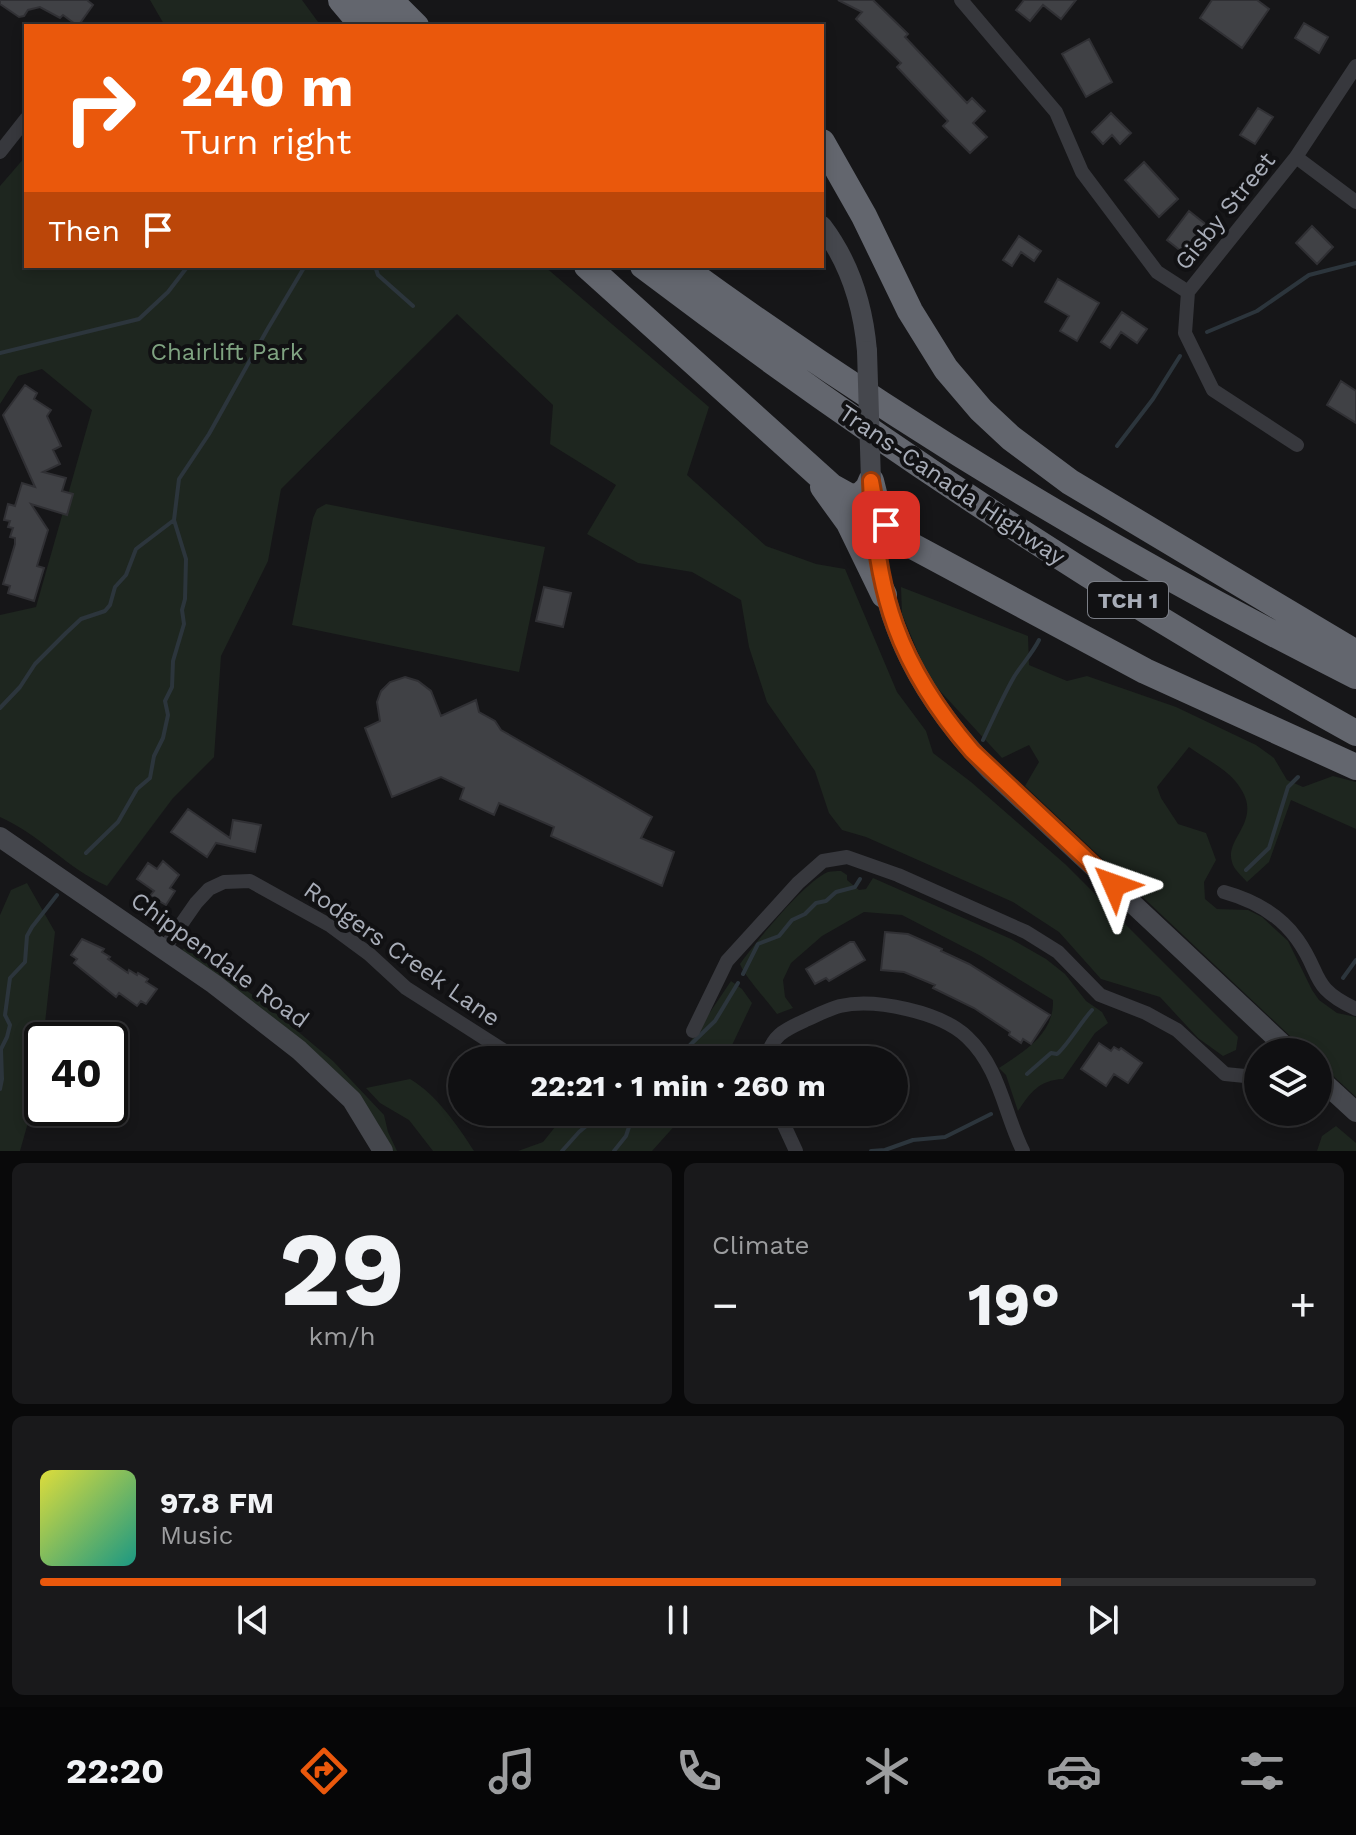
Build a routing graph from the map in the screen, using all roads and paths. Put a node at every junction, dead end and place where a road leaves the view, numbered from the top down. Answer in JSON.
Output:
{"nodes":[{"id":1,"x":328,"y":0,"type":"edge"},
{"id":2,"x":341,"y":0,"type":"edge"},
{"id":3,"x":367,"y":0,"type":"edge"},
{"id":4,"x":390,"y":0,"type":"edge"},
{"id":5,"x":961,"y":0,"type":"edge"},
{"id":6,"x":345,"y":24,"type":"edge"},
{"id":7,"x":361,"y":24,"type":"edge"},
{"id":8,"x":388,"y":24,"type":"edge"},
{"id":9,"x":414,"y":24,"type":"edge"},
{"id":10,"x":1356,"y":66,"type":"edge"},
{"id":11,"x":24,"y":122,"type":"edge"},
{"id":12,"x":824,"y":146,"type":"edge"},
{"id":13,"x":0,"y":152,"type":"edge"},
{"id":14,"x":1296,"y":157,"type":"junction"},
{"id":15,"x":1356,"y":202,"type":"edge"},
{"id":16,"x":824,"y":229,"type":"edge"},
{"id":17,"x":589,"y":268,"type":"edge"},
{"id":18,"x":646,"y":268,"type":"edge"},
{"id":19,"x":684,"y":268,"type":"edge"},
{"id":20,"x":1188,"y":292,"type":"junction"},
{"id":21,"x":1297,"y":445,"type":"dead end"},
{"id":22,"x":798,"y":456,"type":"junction"},
{"id":23,"x":871,"y":481,"type":"junction"},
{"id":24,"x":933,"y":559,"type":"junction"},
{"id":25,"x":884,"y":595,"type":"junction"},
{"id":26,"x":1356,"y":653,"type":"edge"},
{"id":27,"x":1356,"y":676,"type":"edge"},
{"id":28,"x":1356,"y":733,"type":"edge"},
{"id":29,"x":1356,"y":767,"type":"edge"},
{"id":30,"x":0,"y":837,"type":"edge"},
{"id":31,"x":1224,"y":892,"type":"dead end"},
{"id":32,"x":164,"y":949,"type":"junction"},
{"id":33,"x":1356,"y":1009,"type":"edge"},
{"id":34,"x":693,"y":1031,"type":"dead end"},
{"id":35,"x":1272,"y":1038,"type":"edge"},
{"id":36,"x":497,"y":1046,"type":"edge"},
{"id":37,"x":771,"y":1046,"type":"edge"},
{"id":38,"x":1244,"y":1076,"type":"edge"},
{"id":39,"x":1332,"y":1090,"type":"edge"},
{"id":40,"x":1356,"y":1112,"type":"edge"},
{"id":41,"x":784,"y":1126,"type":"edge"},
{"id":42,"x":383,"y":1151,"type":"edge"},
{"id":43,"x":796,"y":1151,"type":"edge"},
{"id":44,"x":1023,"y":1151,"type":"edge"}],
"edges":[{"from":1,"to":6,"type":"highway"},
{"from":2,"to":7,"type":"highway"},
{"from":3,"to":8,"type":"highway"},
{"from":4,"to":9,"type":"highway"},
{"from":5,"to":20,"type":"street"},
{"from":10,"to":14,"type":"street","name":"Gisby Street"},
{"from":11,"to":13,"type":"street"},
{"from":12,"to":26,"type":"highway"},
{"from":14,"to":15,"type":"street"},
{"from":14,"to":20,"type":"street","name":"Gisby Street"},
{"from":16,"to":23,"type":"street","bridge":true},
{"from":17,"to":22,"type":"highway"},
{"from":18,"to":28,"type":"highway","name":"Trans-Canada Highway","number":"TCH 1"},
{"from":19,"to":27,"type":"highway","name":"Trans-Canada Highway","number":"TCH 1"},
{"from":20,"to":21,"type":"street","name":"Gisby Street"},
{"from":22,"to":23,"type":"highway"},
{"from":22,"to":25,"type":"highway"},
{"from":23,"to":24,"type":"highway"},
{"from":23,"to":25,"type":"street"},
{"from":24,"to":25,"type":"highway"},
{"from":24,"to":29,"type":"highway"},
{"from":25,"to":35,"type":"street"},
{"from":30,"to":32,"type":"street","name":"Chippendale Road"},
{"from":31,"to":33,"type":"street"},
{"from":32,"to":36,"type":"street","name":"Rodgers Creek Lane"},
{"from":32,"to":42,"type":"street","name":"Chippendale Road"},
{"from":34,"to":38,"type":"street"},
{"from":37,"to":44,"type":"street"},
{"from":39,"to":40,"type":"street"},
{"from":41,"to":43,"type":"street"}]}
